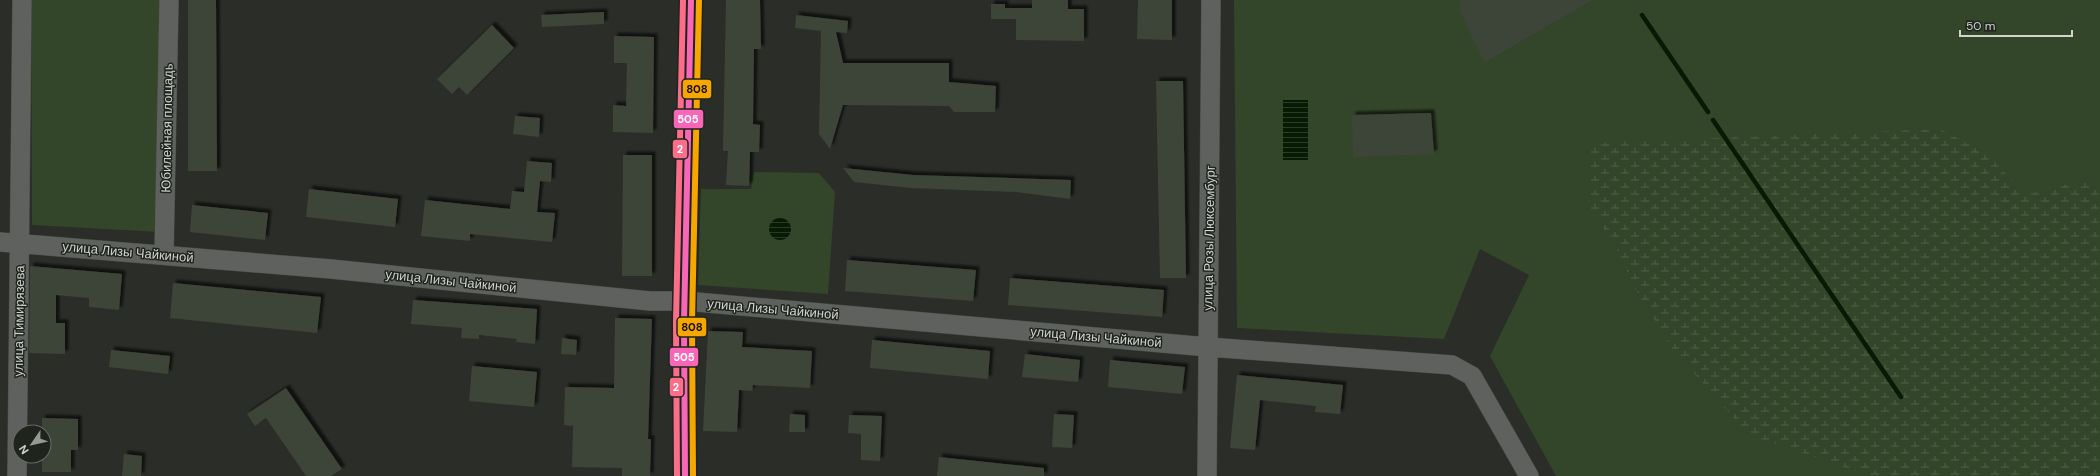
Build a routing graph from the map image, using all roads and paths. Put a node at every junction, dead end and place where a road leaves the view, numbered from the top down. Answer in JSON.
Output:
{"nodes":[{"id":1,"x":22,"y":0,"type":"edge"},
{"id":2,"x":169,"y":0,"type":"edge"},
{"id":3,"x":692,"y":0,"type":"edge"},
{"id":4,"x":1211,"y":0,"type":"edge"},
{"id":5,"x":0,"y":242,"type":"edge"},
{"id":6,"x":20,"y":244,"type":"junction"},
{"id":7,"x":164,"y":255,"type":"junction"},
{"id":8,"x":685,"y":301,"type":"junction"},
{"id":9,"x":1208,"y":347,"type":"junction"},
{"id":10,"x":17,"y":476,"type":"edge"},
{"id":11,"x":685,"y":476,"type":"edge"},
{"id":12,"x":1207,"y":476,"type":"edge"},
{"id":13,"x":1529,"y":476,"type":"edge"}],
"edges":[{"from":1,"to":6,"type":"street","name":"улица Тимирязева"},
{"from":2,"to":7,"type":"street","name":"Юбилейная площадь"},
{"from":3,"to":8,"type":"main road"},
{"from":4,"to":9,"type":"street","name":"улица Розы Люксембург"},
{"from":5,"to":6,"type":"street","name":"улица Лизы Чайкиной"},
{"from":6,"to":7,"type":"street","name":"улица Лизы Чайкиной"},
{"from":6,"to":10,"type":"street","name":"улица Тимирязева"},
{"from":7,"to":8,"type":"street","name":"улица Лизы Чайкиной"},
{"from":8,"to":9,"type":"street","name":"улица Лизы Чайкиной"},
{"from":8,"to":11,"type":"main road"},
{"from":9,"to":12,"type":"street","name":"улица Розы Люксембург"},
{"from":9,"to":13,"type":"street","name":"улица Лизы Чайкиной"}]}
